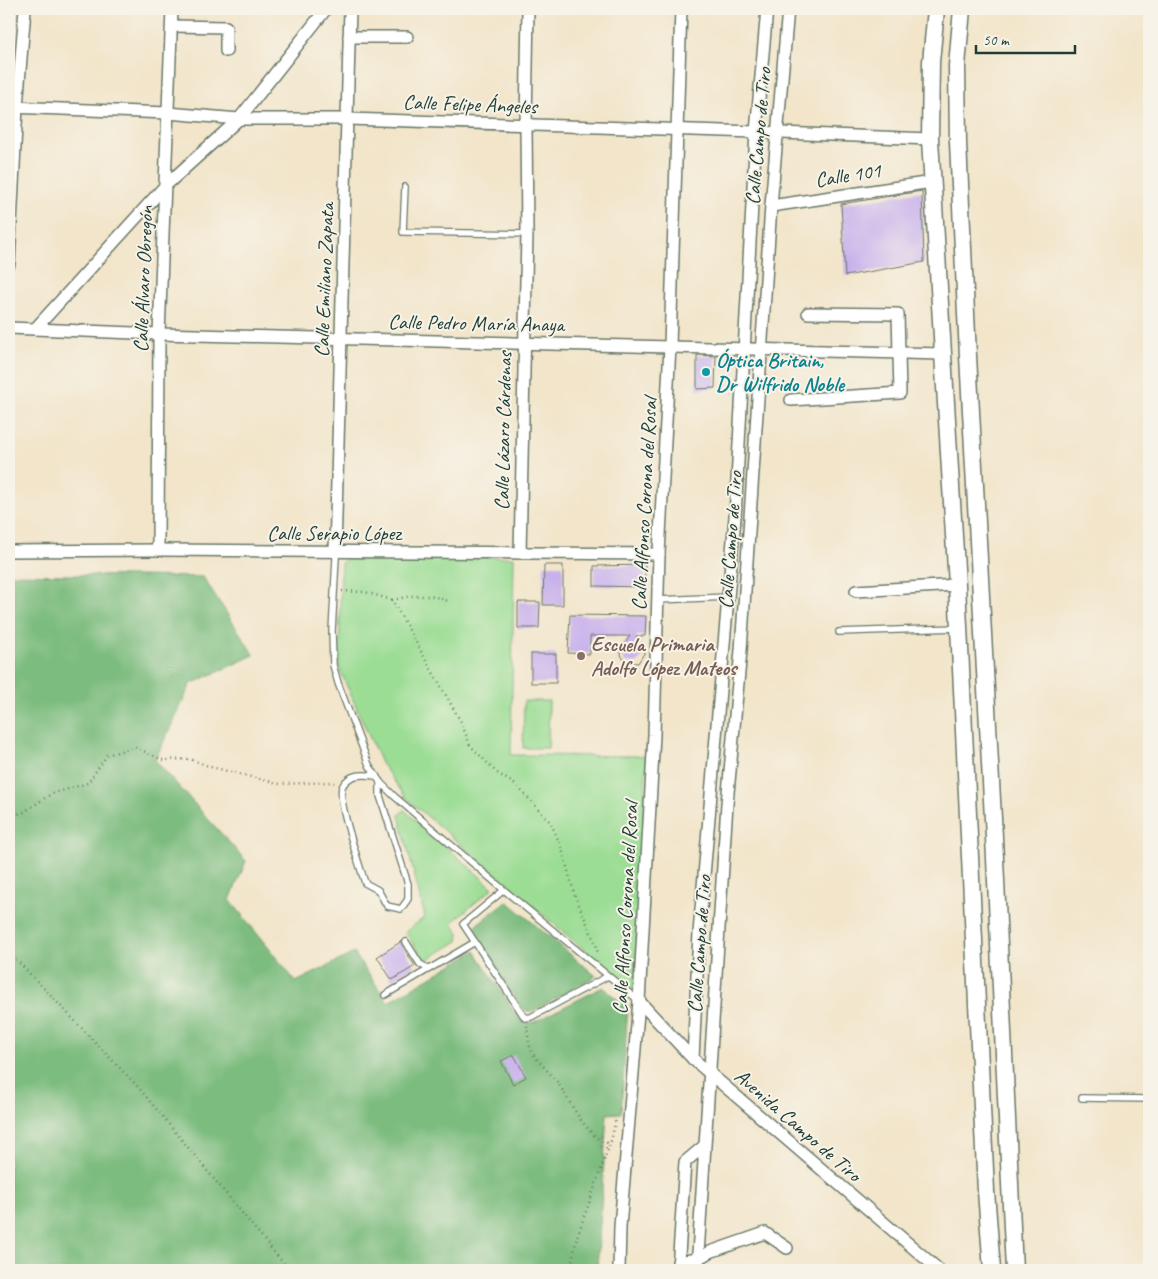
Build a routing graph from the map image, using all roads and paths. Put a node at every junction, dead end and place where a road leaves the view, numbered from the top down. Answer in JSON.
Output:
{"nodes":[{"id":1,"x":25,"y":9,"type":"edge"},
{"id":2,"x":172,"y":9,"type":"edge"},
{"id":3,"x":326,"y":9,"type":"edge"},
{"id":4,"x":350,"y":9,"type":"edge"},
{"id":5,"x":528,"y":9,"type":"edge"},
{"id":6,"x":682,"y":9,"type":"edge"},
{"id":7,"x":767,"y":9,"type":"edge"},
{"id":8,"x":788,"y":9,"type":"edge"},
{"id":9,"x":936,"y":9,"type":"edge"},
{"id":10,"x":962,"y":9,"type":"edge"},
{"id":11,"x":172,"y":26,"type":"junction"},
{"id":12,"x":349,"y":37,"type":"junction"},
{"id":13,"x":407,"y":37,"type":"dead end"},
{"id":14,"x":226,"y":52,"type":"dead end"},
{"id":15,"x":13,"y":107,"type":"edge"},
{"id":16,"x":168,"y":113,"type":"junction"},
{"id":17,"x":239,"y":119,"type":"junction"},
{"id":18,"x":347,"y":119,"type":"junction"},
{"id":19,"x":526,"y":125,"type":"junction"},
{"id":20,"x":678,"y":129,"type":"junction"},
{"id":21,"x":756,"y":132,"type":"junction"},
{"id":22,"x":776,"y":133,"type":"junction"},
{"id":23,"x":930,"y":140,"type":"junction"},
{"id":24,"x":932,"y":182,"type":"junction"},
{"id":25,"x":165,"y":186,"type":"junction"},
{"id":26,"x":404,"y":187,"type":"dead end"},
{"id":27,"x":770,"y":206,"type":"junction"},
{"id":28,"x":527,"y":234,"type":"junction"},
{"id":29,"x":9,"y":264,"type":"edge"},
{"id":30,"x":808,"y":313,"type":"dead end"},
{"id":31,"x":9,"y":328,"type":"edge"},
{"id":32,"x":35,"y":329,"type":"junction"},
{"id":33,"x":159,"y":334,"type":"junction"},
{"id":34,"x":341,"y":339,"type":"junction"},
{"id":35,"x":524,"y":342,"type":"junction"},
{"id":36,"x":670,"y":346,"type":"junction"},
{"id":37,"x":744,"y":349,"type":"junction"},
{"id":38,"x":761,"y":350,"type":"junction"},
{"id":39,"x":899,"y":353,"type":"junction"},
{"id":40,"x":942,"y":354,"type":"junction"},
{"id":41,"x":791,"y":400,"type":"dead end"},
{"id":42,"x":158,"y":550,"type":"junction"},
{"id":43,"x":9,"y":551,"type":"edge"},
{"id":44,"x":335,"y":552,"type":"junction"},
{"id":45,"x":520,"y":554,"type":"junction"},
{"id":46,"x":659,"y":554,"type":"junction"},
{"id":47,"x":957,"y":585,"type":"junction"},
{"id":48,"x":334,"y":591,"type":"junction"},
{"id":49,"x":856,"y":591,"type":"dead end"},
{"id":50,"x":729,"y":597,"type":"junction"},
{"id":51,"x":392,"y":600,"type":"junction"},
{"id":52,"x":658,"y":600,"type":"junction"},
{"id":53,"x":448,"y":601,"type":"dead end"},
{"id":54,"x":981,"y":606,"type":"junction"},
{"id":55,"x":958,"y":607,"type":"junction"},
{"id":56,"x":959,"y":628,"type":"junction"},
{"id":57,"x":839,"y":632,"type":"dead end"},
{"id":58,"x":725,"y":649,"type":"junction"},
{"id":59,"x":741,"y":650,"type":"junction"},
{"id":60,"x":376,"y":776,"type":"junction"},
{"id":61,"x":380,"y":782,"type":"junction"},
{"id":62,"x":342,"y":788,"type":"junction"},
{"id":63,"x":710,"y":804,"type":"junction"},
{"id":64,"x":727,"y":804,"type":"junction"},
{"id":65,"x":9,"y":817,"type":"edge"},
{"id":66,"x":504,"y":890,"type":"junction"},
{"id":67,"x":699,"y":933,"type":"junction"},
{"id":68,"x":718,"y":935,"type":"junction"},
{"id":69,"x":406,"y":942,"type":"dead end"},
{"id":70,"x":475,"y":942,"type":"junction"},
{"id":71,"x":9,"y":952,"type":"edge"},
{"id":72,"x":429,"y":969,"type":"junction"},
{"id":73,"x":599,"y":969,"type":"junction"},
{"id":74,"x":608,"y":976,"type":"junction"},
{"id":75,"x":386,"y":995,"type":"dead end"},
{"id":76,"x":639,"y":1001,"type":"junction"},
{"id":77,"x":525,"y":1018,"type":"junction"},
{"id":78,"x":692,"y":1059,"type":"junction"},
{"id":79,"x":709,"y":1074,"type":"junction"},
{"id":80,"x":1082,"y":1098,"type":"dead end"},
{"id":81,"x":1149,"y":1099,"type":"edge"},
{"id":82,"x":617,"y":1114,"type":"dead end"},
{"id":83,"x":704,"y":1146,"type":"junction"},
{"id":84,"x":606,"y":1156,"type":"junction"},
{"id":85,"x":1010,"y":1190,"type":"junction"},
{"id":86,"x":986,"y":1191,"type":"junction"},
{"id":87,"x":787,"y":1248,"type":"dead end"},
{"id":88,"x":698,"y":1265,"type":"edge"},
{"id":89,"x":678,"y":1266,"type":"edge"},
{"id":90,"x":289,"y":1270,"type":"edge"},
{"id":91,"x":570,"y":1270,"type":"edge"},
{"id":92,"x":619,"y":1270,"type":"edge"},
{"id":93,"x":939,"y":1270,"type":"edge"},
{"id":94,"x":992,"y":1270,"type":"edge"},
{"id":95,"x":1014,"y":1270,"type":"edge"}],
"edges":[{"from":1,"to":15,"type":"street"},
{"from":2,"to":11,"type":"street","name":"Calle Álvaro Obregón"},
{"from":3,"to":17,"type":"street"},
{"from":4,"to":12,"type":"street","name":"Calle Emiliano Zapata"},
{"from":5,"to":19,"type":"street","name":"Calle Lázaro Cárdenas"},
{"from":6,"to":20,"type":"street","name":"Calle Alfonso Corona del Rosal"},
{"from":7,"to":21,"type":"street","name":"Calle Campo de Tiro"},
{"from":8,"to":22,"type":"street","name":"Calle Campo de Tiro"},
{"from":9,"to":23,"type":"main road"},
{"from":10,"to":54,"type":"main road"},
{"from":11,"to":14,"type":"street"},
{"from":11,"to":16,"type":"street","name":"Calle Álvaro Obregón"},
{"from":12,"to":13,"type":"street"},
{"from":12,"to":18,"type":"street","name":"Calle Emiliano Zapata"},
{"from":15,"to":16,"type":"street","name":"Calle Felipe Ángeles"},
{"from":15,"to":29,"type":"street"},
{"from":16,"to":17,"type":"street","name":"Calle Felipe Ángeles"},
{"from":16,"to":25,"type":"street","name":"Calle Álvaro Obregón"},
{"from":17,"to":18,"type":"street","name":"Calle Felipe Ángeles"},
{"from":17,"to":25,"type":"street"},
{"from":18,"to":19,"type":"street","name":"Calle Felipe Ángeles"},
{"from":18,"to":34,"type":"street","name":"Calle Emiliano Zapata"},
{"from":19,"to":20,"type":"street","name":"Calle Felipe Ángeles"},
{"from":19,"to":28,"type":"street","name":"Calle Lázaro Cárdenas"},
{"from":20,"to":21,"type":"street","name":"Calle Felipe Ángeles"},
{"from":20,"to":36,"type":"street","name":"Calle Alfonso Corona del Rosal"},
{"from":21,"to":22,"type":"street","name":"Calle Felipe Ángeles"},
{"from":21,"to":37,"type":"street","name":"Calle Campo de Tiro"},
{"from":22,"to":23,"type":"street","name":"Calle Felipe Ángeles"},
{"from":22,"to":27,"type":"street","name":"Calle Campo de Tiro"},
{"from":23,"to":24,"type":"main road"},
{"from":24,"to":27,"type":"street","name":"Calle 101"},
{"from":24,"to":40,"type":"main road"},
{"from":25,"to":32,"type":"street"},
{"from":25,"to":33,"type":"street","name":"Calle Álvaro Obregón"},
{"from":26,"to":28,"type":"lane"},
{"from":27,"to":38,"type":"street","name":"Calle Campo de Tiro"},
{"from":28,"to":35,"type":"street","name":"Calle Lázaro Cárdenas"},
{"from":30,"to":39,"type":"street"},
{"from":31,"to":32,"type":"street","name":"Calle Pedro María Anaya"},
{"from":32,"to":33,"type":"street","name":"Calle Pedro María Anaya"},
{"from":33,"to":34,"type":"street","name":"Calle Pedro María Anaya"},
{"from":33,"to":42,"type":"street","name":"Calle Álvaro Obregón"},
{"from":34,"to":35,"type":"street","name":"Calle Pedro María Anaya"},
{"from":34,"to":44,"type":"street","name":"Calle Emiliano Zapata"},
{"from":35,"to":36,"type":"street","name":"Calle Pedro María Anaya"},
{"from":35,"to":45,"type":"street","name":"Calle Lázaro Cárdenas"},
{"from":36,"to":37,"type":"street","name":"Calle Pedro María Anaya"},
{"from":36,"to":46,"type":"street","name":"Calle Alfonso Corona del Rosal"},
{"from":37,"to":38,"type":"street","name":"Calle Pedro María Anaya"},
{"from":37,"to":50,"type":"street","name":"Calle Campo de Tiro"},
{"from":38,"to":39,"type":"street","name":"Calle Pedro María Anaya"},
{"from":38,"to":59,"type":"street","name":"Calle Campo de Tiro"},
{"from":39,"to":40,"type":"street","name":"Calle Pedro María Anaya"},
{"from":39,"to":41,"type":"street"},
{"from":40,"to":47,"type":"main road"},
{"from":42,"to":43,"type":"street","name":"Calle Serapio López"},
{"from":42,"to":44,"type":"street","name":"Calle Serapio López"},
{"from":44,"to":45,"type":"street","name":"Calle Serapio López"},
{"from":44,"to":48,"type":"lane"},
{"from":45,"to":46,"type":"street","name":"Calle Serapio López"},
{"from":46,"to":52,"type":"street","name":"Calle Alfonso Corona del Rosal"},
{"from":47,"to":49,"type":"street"},
{"from":47,"to":55,"type":"main road"},
{"from":48,"to":51,"type":"path"},
{"from":48,"to":60,"type":"lane"},
{"from":50,"to":52,"type":"lane"},
{"from":50,"to":58,"type":"street","name":"Calle Campo de Tiro"},
{"from":51,"to":53,"type":"path"},
{"from":51,"to":73,"type":"path"},
{"from":52,"to":76,"type":"street","name":"Calle Alfonso Corona del Rosal"},
{"from":54,"to":55,"type":"main road"},
{"from":54,"to":85,"type":"main road"},
{"from":55,"to":56,"type":"main road"},
{"from":56,"to":57,"type":"lane"},
{"from":56,"to":86,"type":"main road"},
{"from":58,"to":59,"type":"street"},
{"from":58,"to":63,"type":"street","name":"Calle Campo de Tiro"},
{"from":59,"to":64,"type":"street","name":"Calle Campo de Tiro"},
{"from":60,"to":61,"type":"lane"},
{"from":60,"to":62,"type":"lane"},
{"from":61,"to":62,"type":"lane"},
{"from":61,"to":66,"type":"lane"},
{"from":62,"to":65,"type":"path"},
{"from":63,"to":64,"type":"street"},
{"from":63,"to":67,"type":"street","name":"Calle Campo de Tiro"},
{"from":64,"to":68,"type":"street","name":"Calle Campo de Tiro"},
{"from":66,"to":70,"type":"lane"},
{"from":66,"to":73,"type":"lane"},
{"from":67,"to":68,"type":"street"},
{"from":67,"to":78,"type":"street","name":"Calle Campo de Tiro"},
{"from":68,"to":79,"type":"street","name":"Calle Campo de Tiro"},
{"from":69,"to":72,"type":"lane"},
{"from":70,"to":72,"type":"lane"},
{"from":70,"to":77,"type":"lane"},
{"from":71,"to":90,"type":"path"},
{"from":72,"to":75,"type":"lane"},
{"from":73,"to":74,"type":"lane"},
{"from":74,"to":76,"type":"lane"},
{"from":74,"to":77,"type":"lane"},
{"from":76,"to":78,"type":"street","name":"Avenida Campo de Tiro"},
{"from":76,"to":92,"type":"street","name":"Calle Alfonso Corona del Rosal"},
{"from":77,"to":84,"type":"path"},
{"from":78,"to":79,"type":"street","name":"Avenida Campo de Tiro"},
{"from":79,"to":83,"type":"street","name":"Calle Campo de Tiro"},
{"from":79,"to":93,"type":"street","name":"Avenida Campo de Tiro"},
{"from":80,"to":81,"type":"lane"},
{"from":82,"to":84,"type":"path"},
{"from":83,"to":88,"type":"street","name":"Calle Campo de Tiro"},
{"from":83,"to":89,"type":"street"},
{"from":84,"to":91,"type":"path"},
{"from":85,"to":86,"type":"main road"},
{"from":85,"to":95,"type":"main road"},
{"from":86,"to":94,"type":"main road"},
{"from":87,"to":88,"type":"street"},
{"from":88,"to":89,"type":"street"}]}
